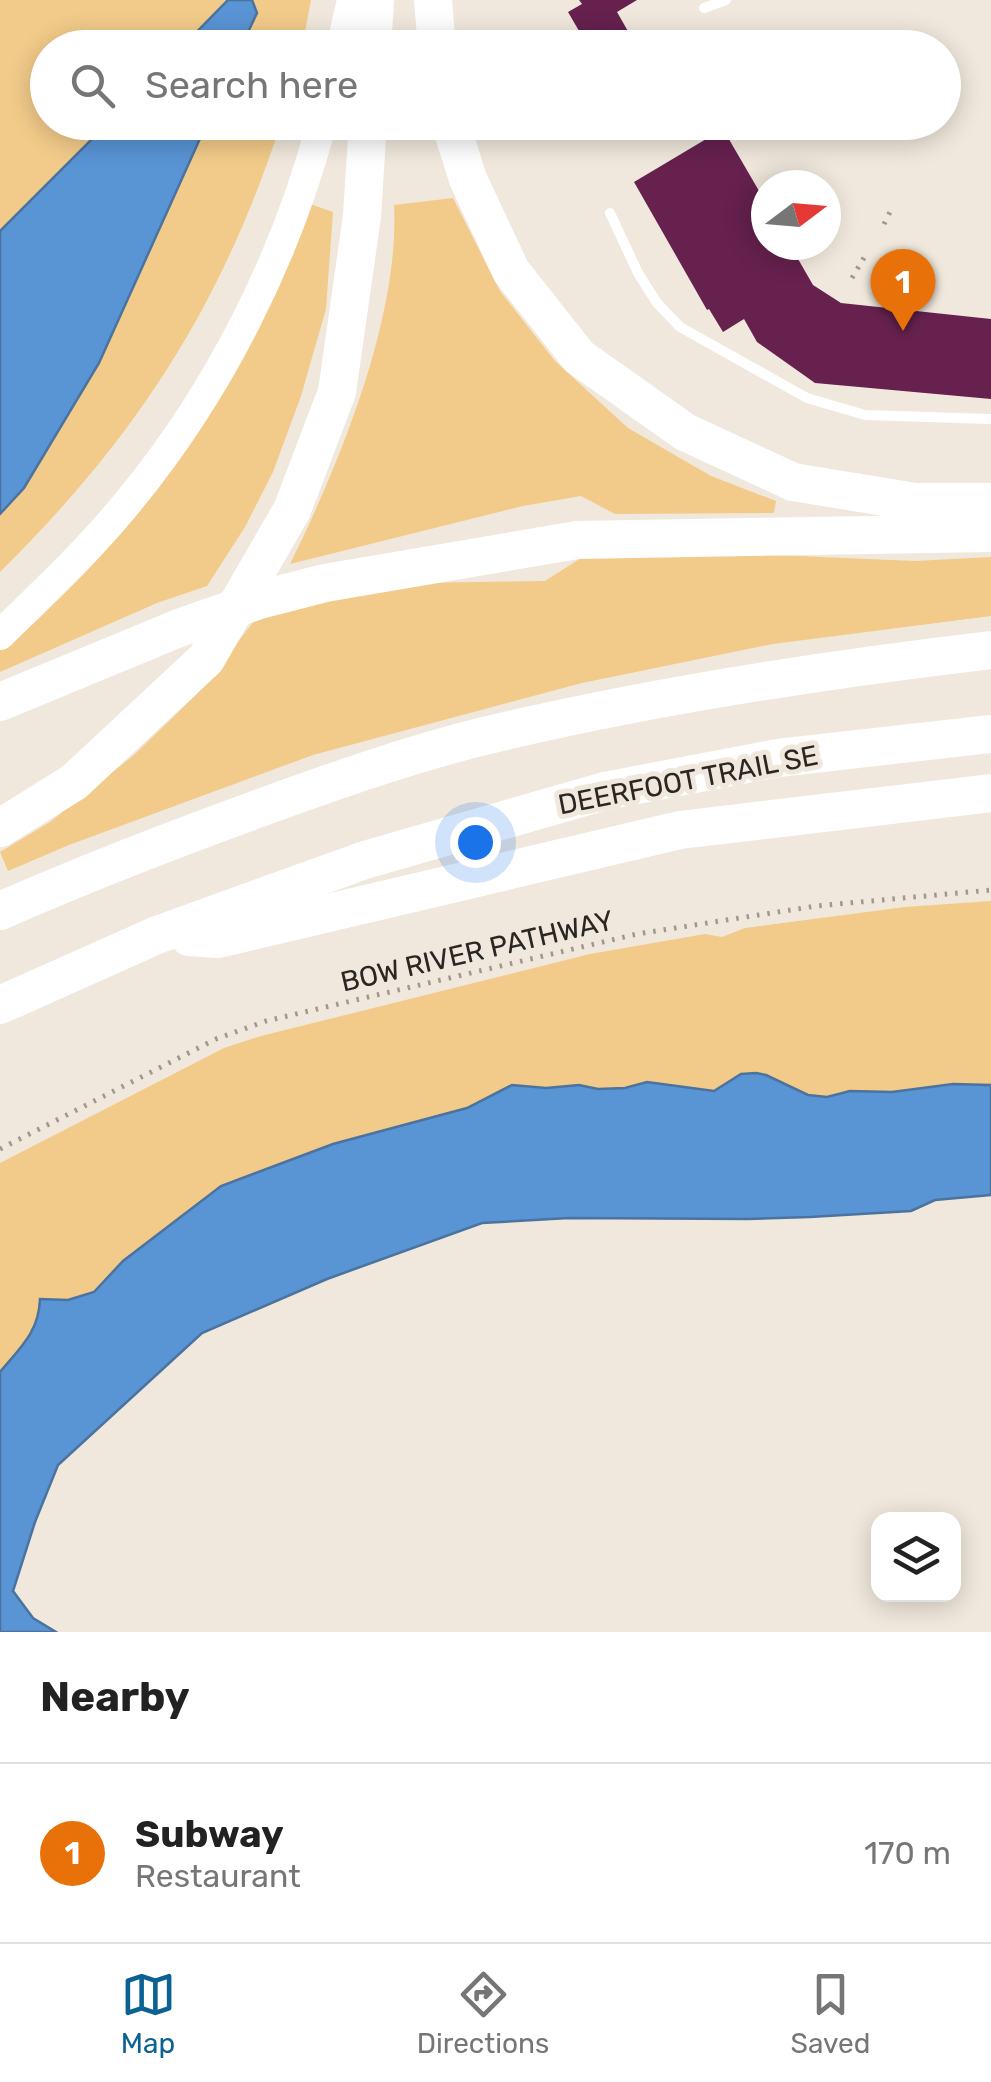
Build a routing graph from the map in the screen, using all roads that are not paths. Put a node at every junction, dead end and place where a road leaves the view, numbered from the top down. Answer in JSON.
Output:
{"nodes":[{"id":1,"x":352,"y":0,"type":"edge"},
{"id":2,"x":374,"y":0,"type":"edge"},
{"id":3,"x":433,"y":0,"type":"edge"},
{"id":4,"x":726,"y":0,"type":"edge"},
{"id":5,"x":704,"y":8,"type":"dead end"},
{"id":6,"x":345,"y":30,"type":"edge"},
{"id":7,"x":373,"y":30,"type":"edge"},
{"id":8,"x":435,"y":30,"type":"edge"},
{"id":9,"x":317,"y":140,"type":"edge"},
{"id":10,"x":367,"y":140,"type":"edge"},
{"id":11,"x":456,"y":140,"type":"edge"},
{"id":12,"x":610,"y":213,"type":"dead end"},
{"id":13,"x":991,"y":419,"type":"edge"},
{"id":14,"x":991,"y":502,"type":"edge"},
{"id":15,"x":991,"y":533,"type":"edge"},
{"id":16,"x":0,"y":635,"type":"edge"},
{"id":17,"x":991,"y":650,"type":"edge"},
{"id":18,"x":0,"y":702,"type":"edge"},
{"id":19,"x":991,"y":734,"type":"edge"},
{"id":20,"x":991,"y":793,"type":"edge"},
{"id":21,"x":0,"y":828,"type":"edge"},
{"id":22,"x":0,"y":911,"type":"edge"},
{"id":23,"x":156,"y":935,"type":"junction"},
{"id":24,"x":0,"y":1005,"type":"edge"}],
"edges":[{"from":1,"to":6,"type":"street"},
{"from":2,"to":7,"type":"highway"},
{"from":3,"to":8,"type":"highway"},
{"from":4,"to":5,"type":"lane"},
{"from":9,"to":16,"type":"street"},
{"from":10,"to":21,"type":"highway"},
{"from":11,"to":14,"type":"highway"},
{"from":12,"to":13,"type":"lane"},
{"from":15,"to":18,"type":"highway"},
{"from":17,"to":22,"type":"highway"},
{"from":19,"to":23,"type":"highway","name":"DEERFOOT TRAIL SE"},
{"from":20,"to":23,"type":"highway"},
{"from":23,"to":24,"type":"highway","name":"DEERFOOT TRAIL SE"}]}
